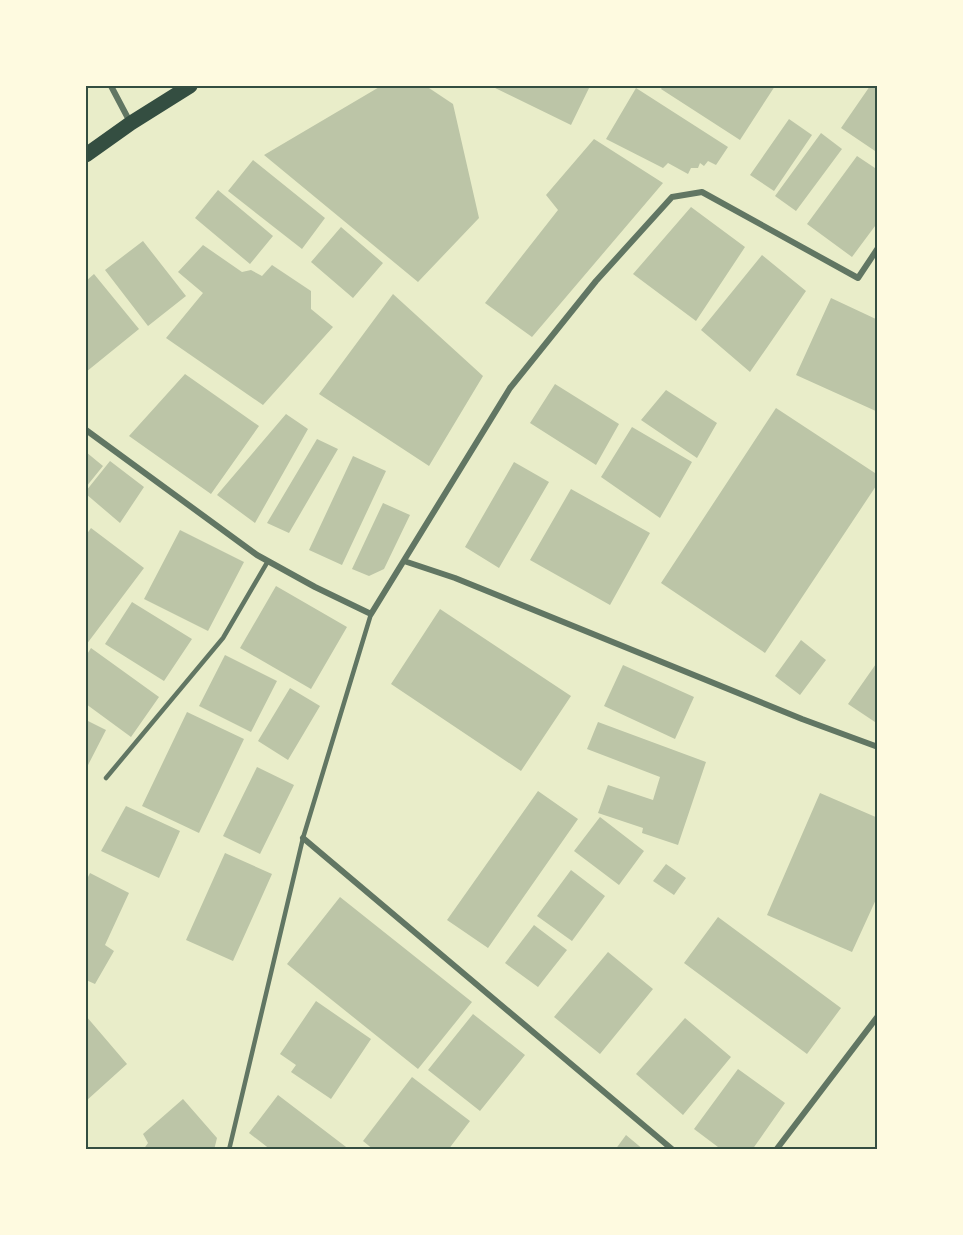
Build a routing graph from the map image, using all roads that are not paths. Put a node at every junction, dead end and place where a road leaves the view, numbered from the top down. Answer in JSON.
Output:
{"nodes":[{"id":1,"x":111,"y":86,"type":"edge"},
{"id":2,"x":190,"y":86,"type":"edge"},
{"id":3,"x":131,"y":123,"type":"junction"},
{"id":4,"x":86,"y":155,"type":"edge"},
{"id":5,"x":878,"y":248,"type":"edge"},
{"id":6,"x":86,"y":430,"type":"edge"},
{"id":7,"x":268,"y":561,"type":"junction"},
{"id":8,"x":404,"y":561,"type":"junction"},
{"id":9,"x":371,"y":614,"type":"junction"},
{"id":10,"x":878,"y":747,"type":"edge"},
{"id":11,"x":106,"y":778,"type":"dead end"},
{"id":12,"x":303,"y":838,"type":"junction"},
{"id":13,"x":878,"y":1016,"type":"edge"},
{"id":14,"x":229,"y":1149,"type":"edge"},
{"id":15,"x":673,"y":1149,"type":"edge"},
{"id":16,"x":776,"y":1149,"type":"edge"}],
"edges":[{"from":1,"to":3,"type":"street"},
{"from":2,"to":3,"type":"main road"},
{"from":3,"to":4,"type":"main road"},
{"from":5,"to":8,"type":"street"},
{"from":6,"to":7,"type":"street"},
{"from":7,"to":9,"type":"street"},
{"from":7,"to":11,"type":"lane"},
{"from":8,"to":9,"type":"street"},
{"from":8,"to":10,"type":"street"},
{"from":9,"to":12,"type":"lane"},
{"from":12,"to":14,"type":"lane"},
{"from":12,"to":15,"type":"street"},
{"from":13,"to":16,"type":"street"}]}
